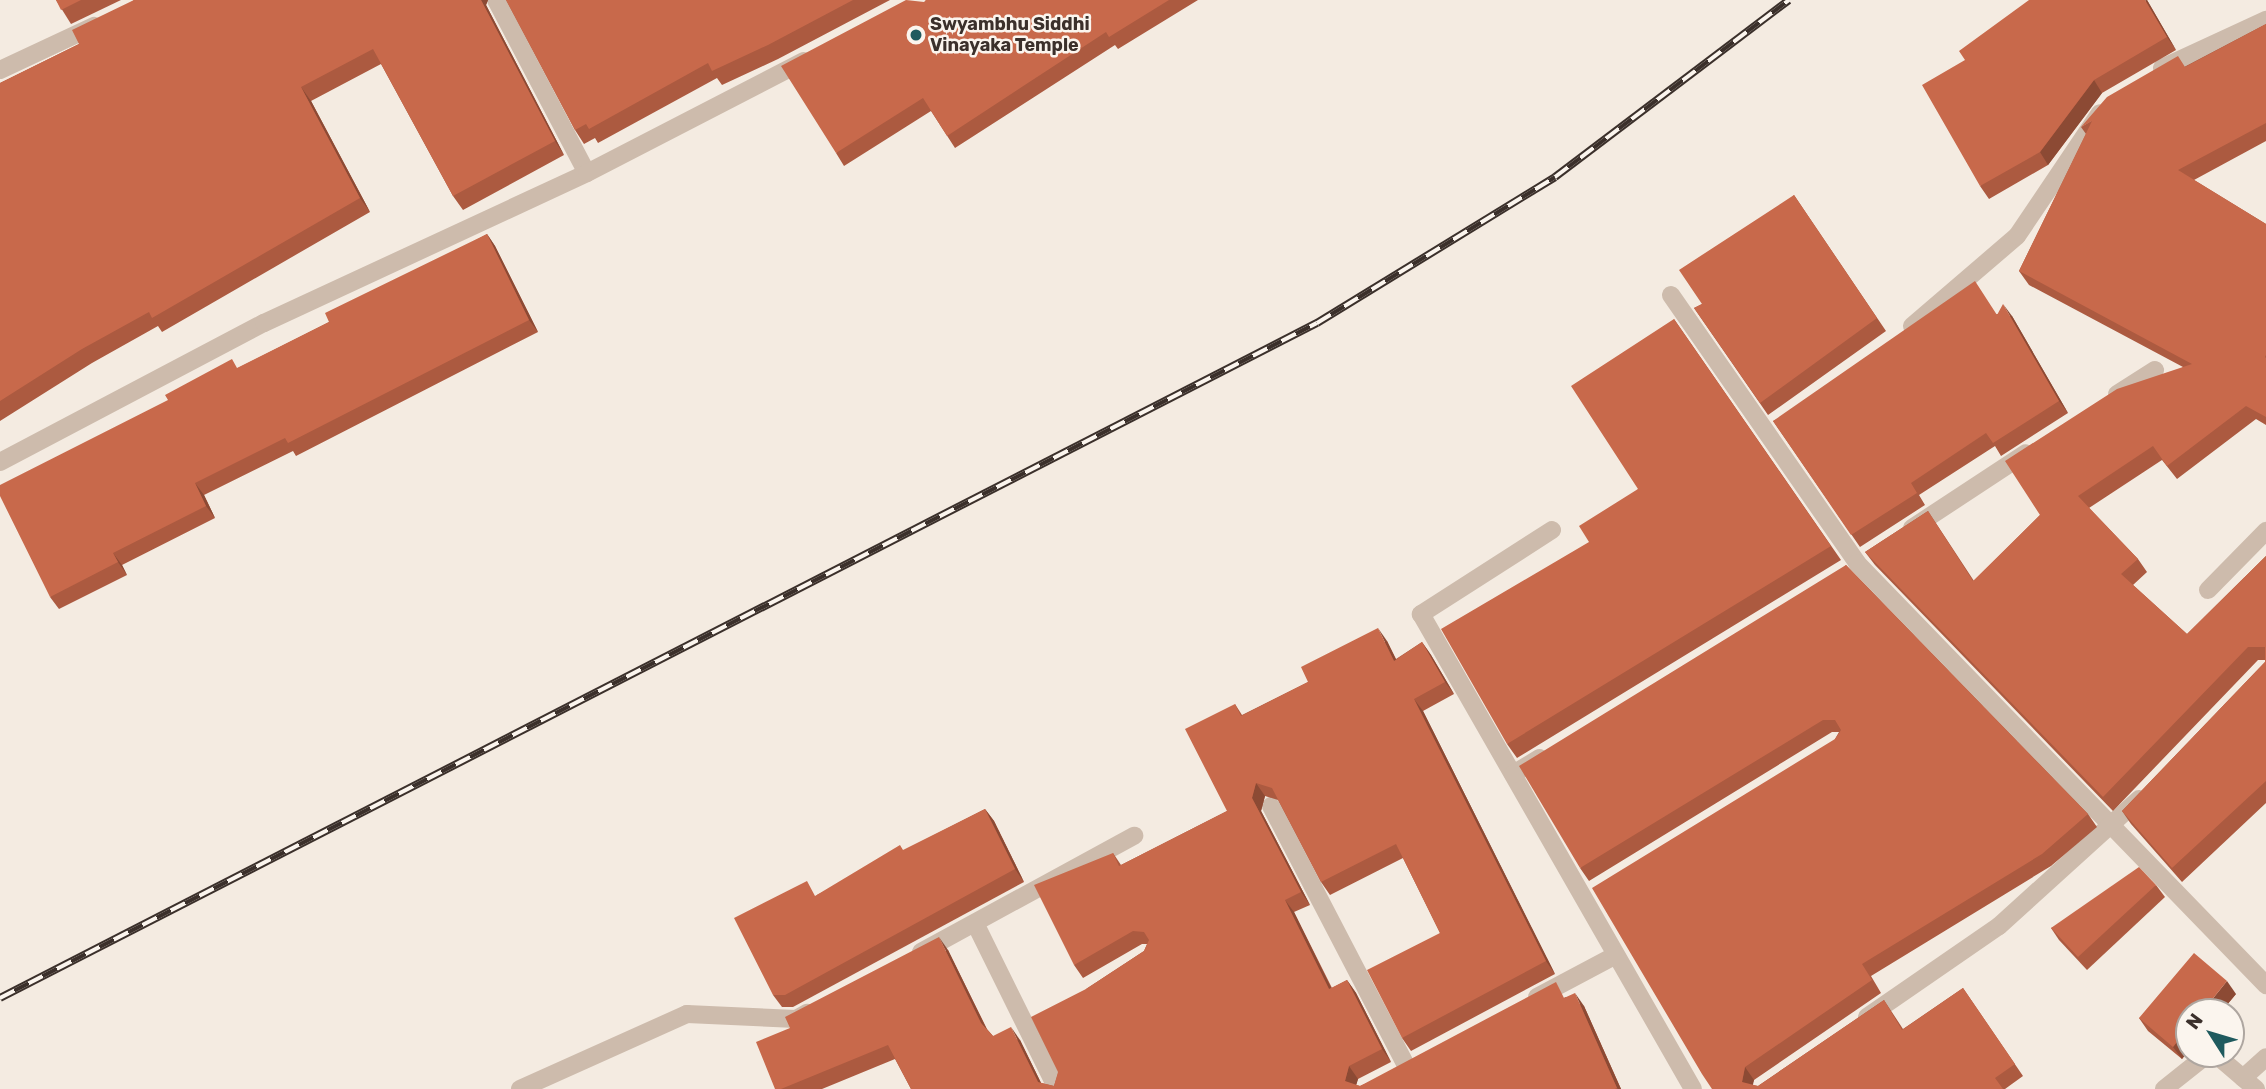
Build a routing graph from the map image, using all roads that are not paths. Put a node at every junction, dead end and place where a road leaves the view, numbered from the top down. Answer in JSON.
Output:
{"nodes":[{"id":1,"x":496,"y":0,"type":"edge"},
{"id":2,"x":111,"y":18,"type":"edge"},
{"id":3,"x":2266,"y":20,"type":"edge"},
{"id":4,"x":817,"y":54,"type":"edge"},
{"id":5,"x":0,"y":71,"type":"edge"},
{"id":6,"x":2143,"y":78,"type":"edge"},
{"id":7,"x":2109,"y":102,"type":"edge"},
{"id":8,"x":587,"y":173,"type":"junction"},
{"id":9,"x":1671,"y":295,"type":"dead end"},
{"id":10,"x":1895,"y":338,"type":"edge"},
{"id":11,"x":2155,"y":370,"type":"edge"},
{"id":12,"x":2101,"y":405,"type":"edge"},
{"id":13,"x":2047,"y":440,"type":"edge"},
{"id":14,"x":0,"y":462,"type":"edge"},
{"id":15,"x":1552,"y":530,"type":"dead end"},
{"id":16,"x":2266,"y":531,"type":"edge"},
{"id":17,"x":1851,"y":567,"type":"junction"},
{"id":18,"x":2208,"y":590,"type":"dead end"},
{"id":19,"x":1560,"y":745,"type":"edge"},
{"id":20,"x":1513,"y":774,"type":"junction"},
{"id":21,"x":2156,"y":782,"type":"edge"},
{"id":22,"x":1271,"y":806,"type":"edge"},
{"id":23,"x":2110,"y":830,"type":"junction"},
{"id":24,"x":1134,"y":836,"type":"dead end"},
{"id":25,"x":975,"y":923,"type":"junction"},
{"id":26,"x":1616,"y":955,"type":"junction"},
{"id":27,"x":903,"y":962,"type":"edge"},
{"id":28,"x":2266,"y":985,"type":"edge"},
{"id":29,"x":820,"y":1006,"type":"edge"},
{"id":30,"x":1519,"y":1006,"type":"edge"},
{"id":31,"x":1045,"y":1013,"type":"edge"},
{"id":32,"x":1023,"y":1026,"type":"junction"},
{"id":33,"x":1850,"y":1029,"type":"edge"},
{"id":34,"x":1428,"y":1054,"type":"edge"},
{"id":35,"x":2266,"y":1057,"type":"edge"},
{"id":36,"x":1406,"y":1065,"type":"junction"},
{"id":37,"x":2190,"y":1068,"type":"edge"},
{"id":38,"x":2232,"y":1068,"type":"edge"},
{"id":39,"x":1385,"y":1077,"type":"edge"},
{"id":40,"x":2250,"y":1083,"type":"edge"},
{"id":41,"x":520,"y":1089,"type":"edge"},
{"id":42,"x":1057,"y":1089,"type":"edge"},
{"id":43,"x":1693,"y":1089,"type":"edge"},
{"id":44,"x":2164,"y":1089,"type":"edge"}],
"edges":[{"from":1,"to":8,"type":"street"},
{"from":2,"to":5,"type":"street"},
{"from":3,"to":6,"type":"street"},
{"from":4,"to":8,"type":"street"},
{"from":7,"to":10,"type":"street"},
{"from":8,"to":14,"type":"street"},
{"from":9,"to":17,"type":"street"},
{"from":11,"to":12,"type":"street"},
{"from":13,"to":17,"type":"street"},
{"from":15,"to":20,"type":"street"},
{"from":16,"to":18,"type":"street"},
{"from":17,"to":23,"type":"street"},
{"from":19,"to":20,"type":"street"},
{"from":20,"to":26,"type":"street"},
{"from":21,"to":23,"type":"street"},
{"from":22,"to":36,"type":"street"},
{"from":23,"to":28,"type":"street"},
{"from":23,"to":33,"type":"street"},
{"from":24,"to":25,"type":"street"},
{"from":25,"to":27,"type":"street"},
{"from":25,"to":32,"type":"street"},
{"from":26,"to":30,"type":"street"},
{"from":26,"to":43,"type":"street"},
{"from":29,"to":41,"type":"street"},
{"from":31,"to":32,"type":"street"},
{"from":32,"to":42,"type":"street"},
{"from":34,"to":36,"type":"street"},
{"from":35,"to":40,"type":"street"},
{"from":36,"to":39,"type":"street"},
{"from":37,"to":44,"type":"street"},
{"from":38,"to":40,"type":"street"}]}
